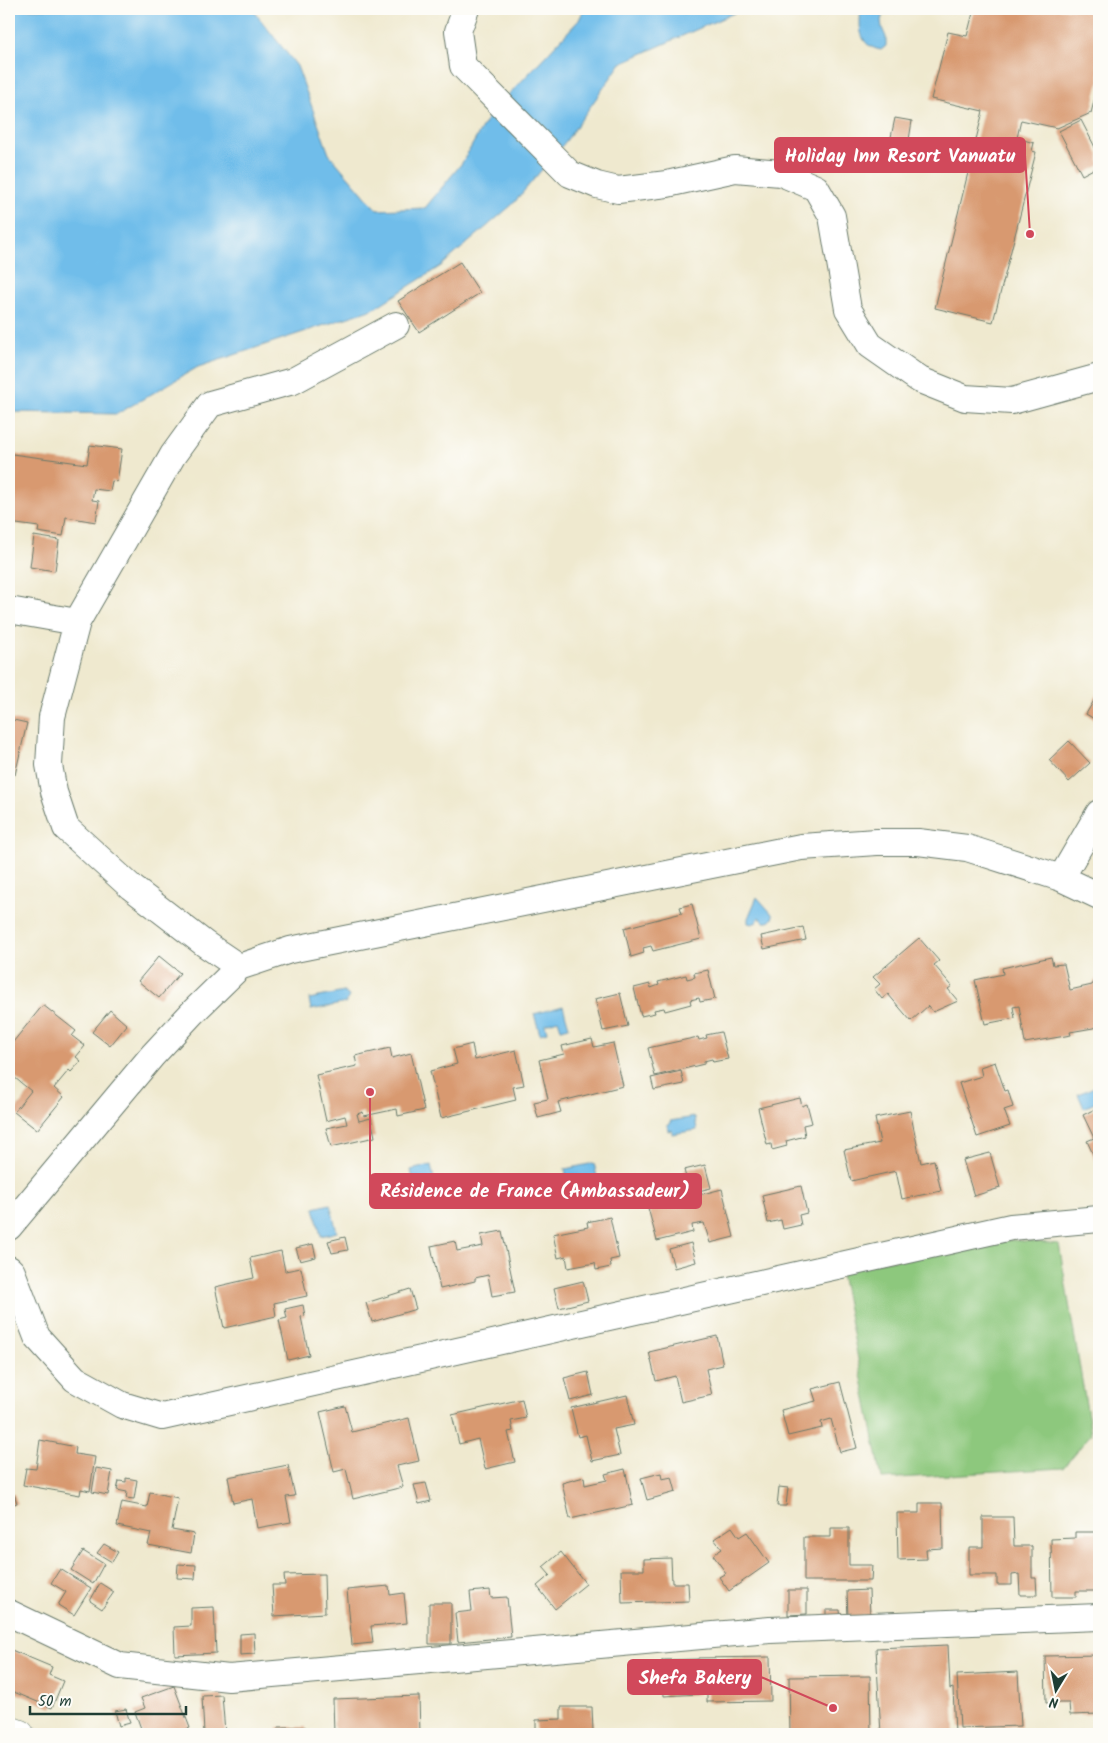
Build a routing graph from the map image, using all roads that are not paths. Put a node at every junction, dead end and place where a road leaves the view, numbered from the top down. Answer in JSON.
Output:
{"nodes":[{"id":1,"x":466,"y":9,"type":"edge"},
{"id":2,"x":396,"y":324,"type":"dead end"},
{"id":3,"x":1099,"y":377,"type":"edge"},
{"id":4,"x":9,"y":610,"type":"edge"},
{"id":5,"x":77,"y":622,"type":"junction"},
{"id":6,"x":1099,"y":813,"type":"edge"},
{"id":7,"x":1061,"y":878,"type":"junction"},
{"id":8,"x":1099,"y":896,"type":"edge"},
{"id":9,"x":239,"y":967,"type":"junction"},
{"id":10,"x":1099,"y":1219,"type":"edge"},
{"id":11,"x":9,"y":1228,"type":"edge"},
{"id":12,"x":9,"y":1269,"type":"edge"},
{"id":13,"x":9,"y":1613,"type":"edge"},
{"id":14,"x":1099,"y":1617,"type":"edge"},
{"id":15,"x":9,"y":1730,"type":"edge"},
{"id":16,"x":20,"y":1734,"type":"edge"}],
"edges":[{"from":1,"to":3,"type":"street"},
{"from":2,"to":5,"type":"street"},
{"from":4,"to":5,"type":"street"},
{"from":5,"to":9,"type":"street"},
{"from":6,"to":7,"type":"street"},
{"from":7,"to":8,"type":"street"},
{"from":7,"to":9,"type":"street"},
{"from":9,"to":11,"type":"street"},
{"from":10,"to":12,"type":"street"},
{"from":13,"to":14,"type":"street"},
{"from":15,"to":16,"type":"main road"}]}
